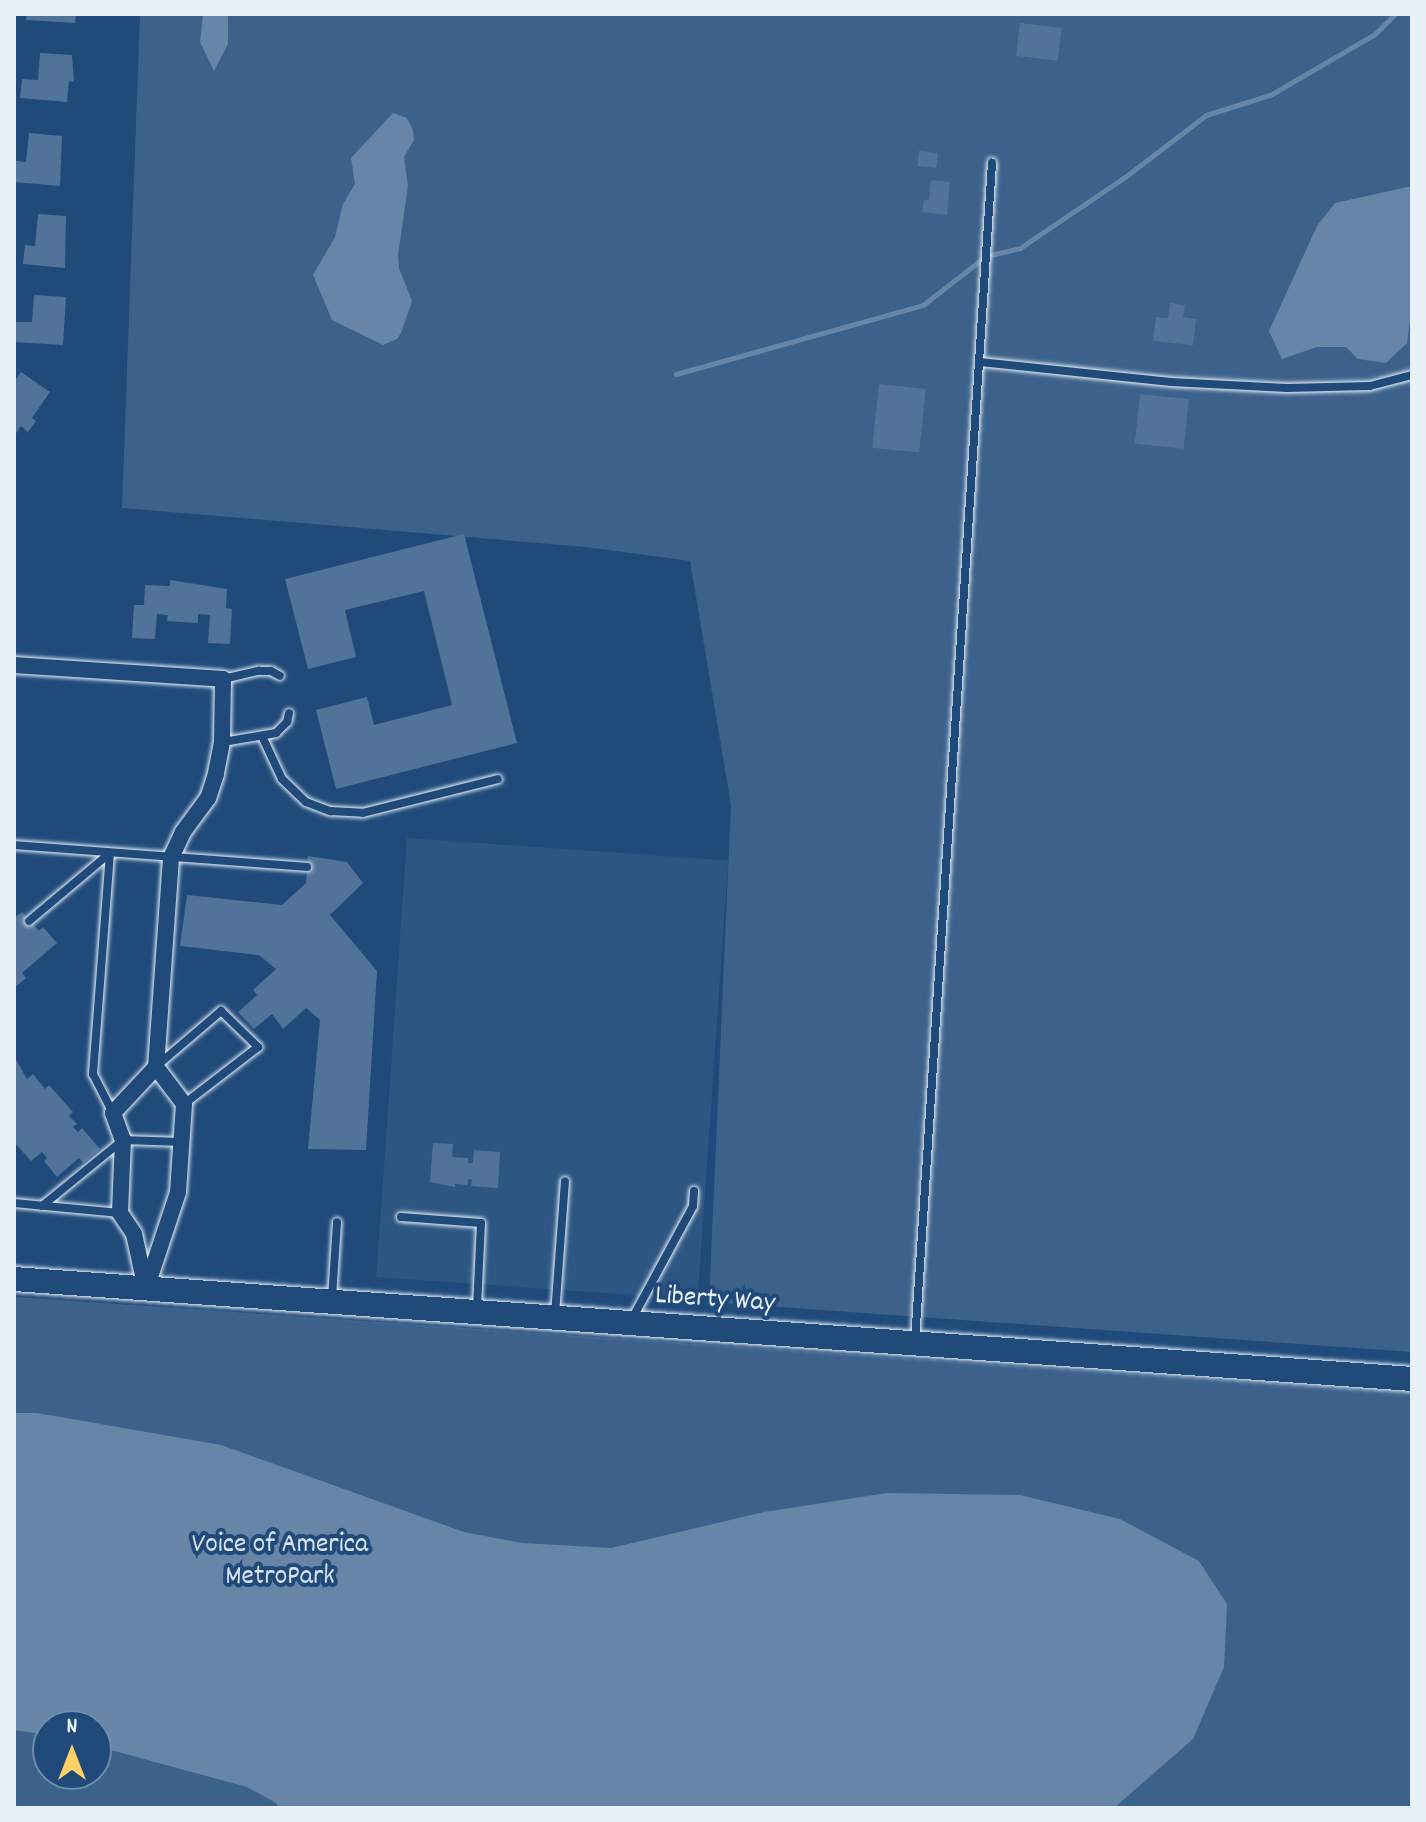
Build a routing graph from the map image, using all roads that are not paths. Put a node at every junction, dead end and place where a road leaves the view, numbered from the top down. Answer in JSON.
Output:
{"nodes":[{"id":1,"x":992,"y":163,"type":"dead end"},
{"id":2,"x":980,"y":362,"type":"junction"},
{"id":3,"x":1412,"y":375,"type":"edge"},
{"id":4,"x":14,"y":665,"type":"edge"},
{"id":5,"x":280,"y":676,"type":"dead end"},
{"id":6,"x":223,"y":679,"type":"junction"},
{"id":7,"x":289,"y":713,"type":"dead end"},
{"id":8,"x":262,"y":736,"type":"junction"},
{"id":9,"x":222,"y":742,"type":"junction"},
{"id":10,"x":498,"y":779,"type":"dead end"},
{"id":11,"x":14,"y":845,"type":"edge"},
{"id":12,"x":110,"y":853,"type":"junction"},
{"id":13,"x":171,"y":858,"type":"junction"},
{"id":14,"x":307,"y":867,"type":"dead end"},
{"id":15,"x":29,"y":921,"type":"dead end"},
{"id":16,"x":156,"y":1067,"type":"junction"},
{"id":17,"x":184,"y":1104,"type":"junction"},
{"id":18,"x":113,"y":1113,"type":"junction"},
{"id":19,"x":123,"y":1140,"type":"junction"},
{"id":20,"x":181,"y":1142,"type":"junction"},
{"id":21,"x":565,"y":1181,"type":"dead end"},
{"id":22,"x":694,"y":1191,"type":"dead end"},
{"id":23,"x":14,"y":1203,"type":"edge"},
{"id":24,"x":42,"y":1206,"type":"junction"},
{"id":25,"x":120,"y":1213,"type":"junction"},
{"id":26,"x":401,"y":1217,"type":"dead end"},
{"id":27,"x":337,"y":1222,"type":"dead end"},
{"id":28,"x":14,"y":1279,"type":"edge"},
{"id":29,"x":146,"y":1289,"type":"junction"},
{"id":30,"x":332,"y":1302,"type":"junction"},
{"id":31,"x":477,"y":1313,"type":"junction"},
{"id":32,"x":555,"y":1319,"type":"junction"},
{"id":33,"x":629,"y":1324,"type":"junction"},
{"id":34,"x":915,"y":1346,"type":"junction"},
{"id":35,"x":1412,"y":1379,"type":"edge"}],
"edges":[{"from":1,"to":2,"type":"lane"},
{"from":2,"to":3,"type":"lane"},
{"from":2,"to":34,"type":"lane"},
{"from":4,"to":6,"type":"street"},
{"from":5,"to":6,"type":"lane"},
{"from":6,"to":9,"type":"street"},
{"from":7,"to":8,"type":"lane"},
{"from":8,"to":9,"type":"lane"},
{"from":8,"to":10,"type":"lane"},
{"from":9,"to":13,"type":"street"},
{"from":11,"to":12,"type":"lane"},
{"from":12,"to":13,"type":"lane"},
{"from":12,"to":15,"type":"lane"},
{"from":12,"to":18,"type":"lane"},
{"from":13,"to":14,"type":"lane"},
{"from":13,"to":16,"type":"street"},
{"from":16,"to":17,"type":"street"},
{"from":16,"to":17,"type":"lane"},
{"from":16,"to":18,"type":"street"},
{"from":17,"to":20,"type":"street"},
{"from":18,"to":19,"type":"street"},
{"from":19,"to":20,"type":"lane"},
{"from":19,"to":24,"type":"lane"},
{"from":19,"to":25,"type":"street"},
{"from":20,"to":29,"type":"street"},
{"from":21,"to":32,"type":"lane"},
{"from":22,"to":33,"type":"lane"},
{"from":23,"to":24,"type":"lane"},
{"from":24,"to":25,"type":"lane"},
{"from":25,"to":29,"type":"street"},
{"from":26,"to":31,"type":"lane"},
{"from":27,"to":30,"type":"lane"},
{"from":28,"to":29,"type":"main road","name":"Liberty Way"},
{"from":29,"to":30,"type":"main road","name":"Liberty Way"},
{"from":30,"to":31,"type":"main road","name":"Liberty Way"},
{"from":31,"to":32,"type":"main road","name":"Liberty Way"},
{"from":32,"to":33,"type":"main road","name":"Liberty Way"},
{"from":33,"to":34,"type":"main road","name":"Liberty Way"},
{"from":34,"to":35,"type":"main road","name":"Liberty Way"}]}
